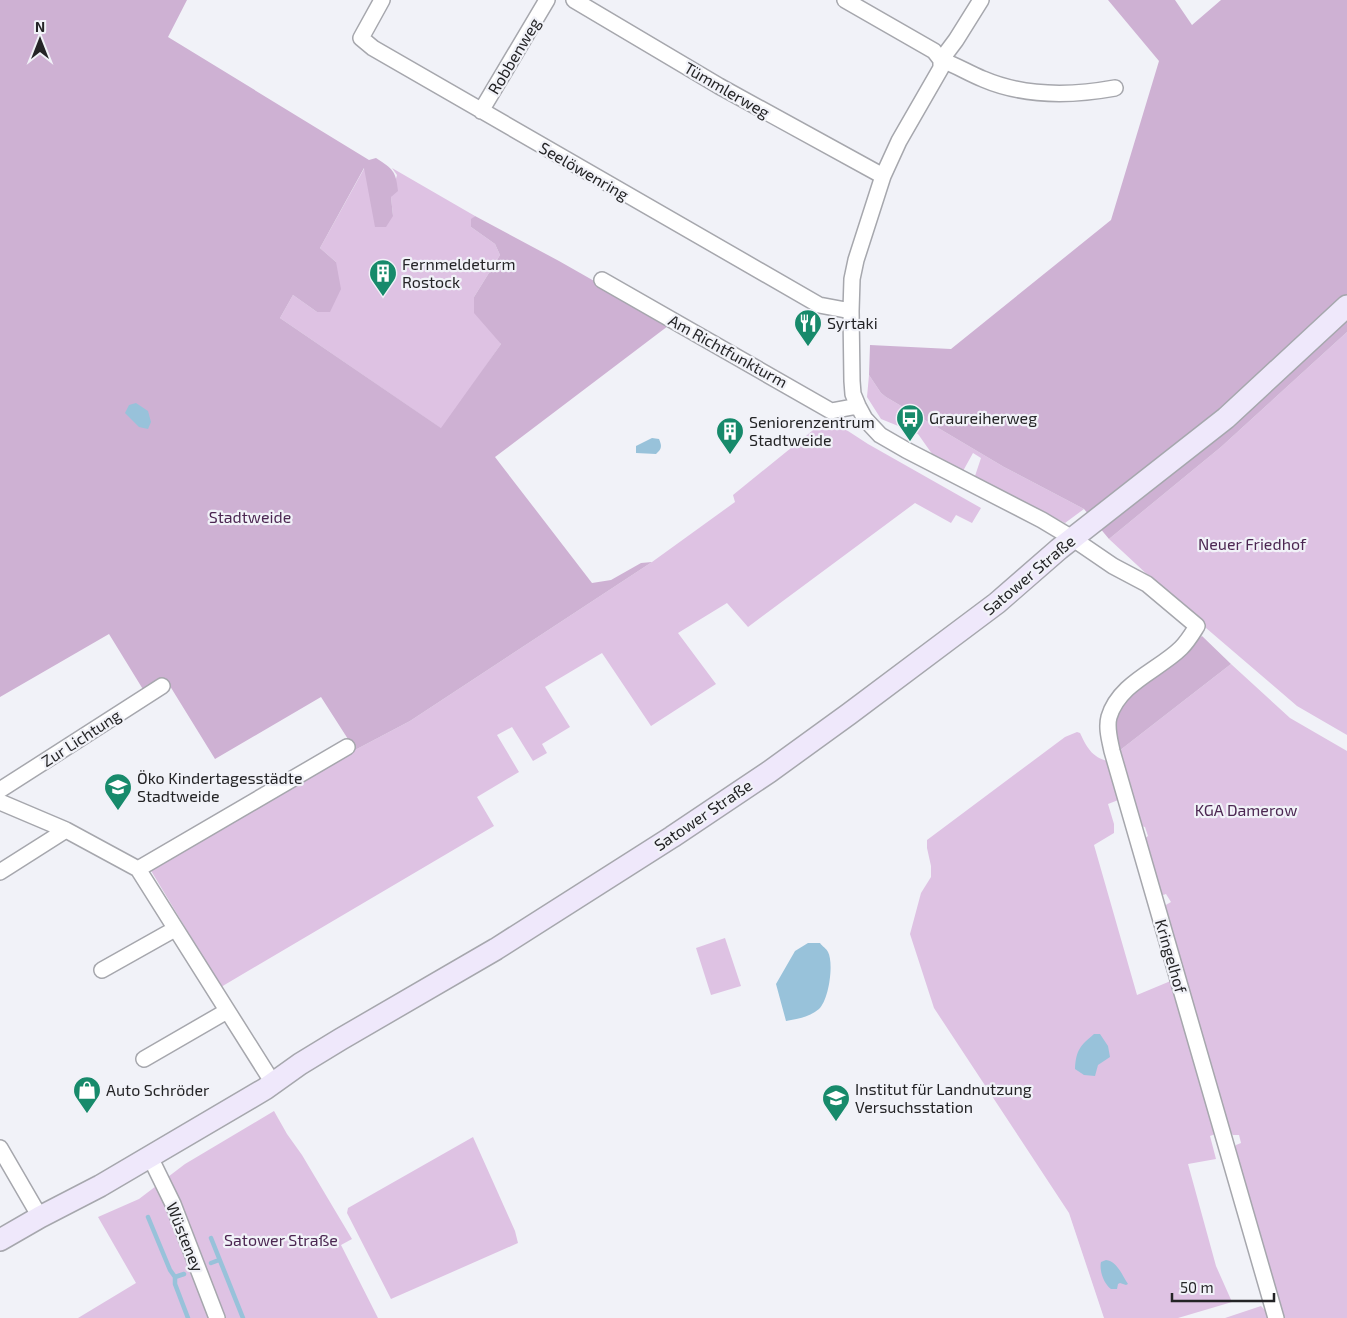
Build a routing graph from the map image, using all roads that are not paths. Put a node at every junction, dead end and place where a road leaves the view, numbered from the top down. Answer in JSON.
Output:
{"nodes":[{"id":1,"x":382,"y":0,"type":"edge"},
{"id":2,"x":547,"y":0,"type":"edge"},
{"id":3,"x":574,"y":0,"type":"edge"},
{"id":4,"x":845,"y":0,"type":"edge"},
{"id":5,"x":981,"y":0,"type":"edge"},
{"id":6,"x":941,"y":60,"type":"junction"},
{"id":7,"x":1115,"y":88,"type":"dead end"},
{"id":8,"x":481,"y":112,"type":"junction"},
{"id":9,"x":882,"y":176,"type":"junction"},
{"id":10,"x":602,"y":280,"type":"dead end"},
{"id":11,"x":1347,"y":306,"type":"edge"},
{"id":12,"x":851,"y":311,"type":"junction"},
{"id":13,"x":858,"y":406,"type":"junction"},
{"id":14,"x":1072,"y":538,"type":"junction"},
{"id":15,"x":162,"y":686,"type":"dead end"},
{"id":16,"x":347,"y":747,"type":"dead end"},
{"id":17,"x":0,"y":790,"type":"edge"},
{"id":18,"x":0,"y":802,"type":"edge"},
{"id":19,"x":66,"y":830,"type":"junction"},
{"id":20,"x":138,"y":869,"type":"junction"},
{"id":21,"x":0,"y":872,"type":"edge"},
{"id":22,"x":175,"y":929,"type":"junction"},
{"id":23,"x":102,"y":970,"type":"dead end"},
{"id":24,"x":227,"y":1012,"type":"junction"},
{"id":25,"x":144,"y":1059,"type":"dead end"},
{"id":26,"x":273,"y":1083,"type":"junction"},
{"id":27,"x":0,"y":1148,"type":"edge"},
{"id":28,"x":150,"y":1158,"type":"junction"},
{"id":29,"x":40,"y":1217,"type":"junction"},
{"id":30,"x":0,"y":1240,"type":"edge"},
{"id":31,"x":217,"y":1318,"type":"edge"},
{"id":32,"x":1276,"y":1318,"type":"edge"}],
"edges":[{"from":1,"to":8,"type":"street","name":"Seelöwenring"},
{"from":2,"to":8,"type":"street","name":"Robbenweg"},
{"from":3,"to":9,"type":"street","name":"Tümmlerweg"},
{"from":4,"to":6,"type":"street"},
{"from":5,"to":6,"type":"street"},
{"from":6,"to":7,"type":"street"},
{"from":6,"to":9,"type":"street"},
{"from":8,"to":12,"type":"street","name":"Seelöwenring"},
{"from":9,"to":12,"type":"street"},
{"from":10,"to":13,"type":"street","name":"Am Richtfunkturm"},
{"from":11,"to":14,"type":"main road","name":"Satower Straße"},
{"from":12,"to":13,"type":"street"},
{"from":13,"to":14,"type":"street"},
{"from":14,"to":26,"type":"main road","name":"Satower Straße"},
{"from":14,"to":32,"type":"street","name":"Kringelhof"},
{"from":15,"to":17,"type":"street","name":"Zur Lichtung"},
{"from":16,"to":20,"type":"street"},
{"from":18,"to":19,"type":"street"},
{"from":19,"to":20,"type":"street"},
{"from":19,"to":21,"type":"street"},
{"from":20,"to":22,"type":"street"},
{"from":22,"to":23,"type":"street"},
{"from":22,"to":24,"type":"street"},
{"from":24,"to":25,"type":"street"},
{"from":24,"to":26,"type":"street"},
{"from":26,"to":28,"type":"main road","name":"Satower Straße"},
{"from":27,"to":29,"type":"street"},
{"from":28,"to":29,"type":"main road","name":"Satower Straße"},
{"from":28,"to":31,"type":"street","name":"Wüsteney"},
{"from":29,"to":30,"type":"main road","name":"Satower Straße"}]}
